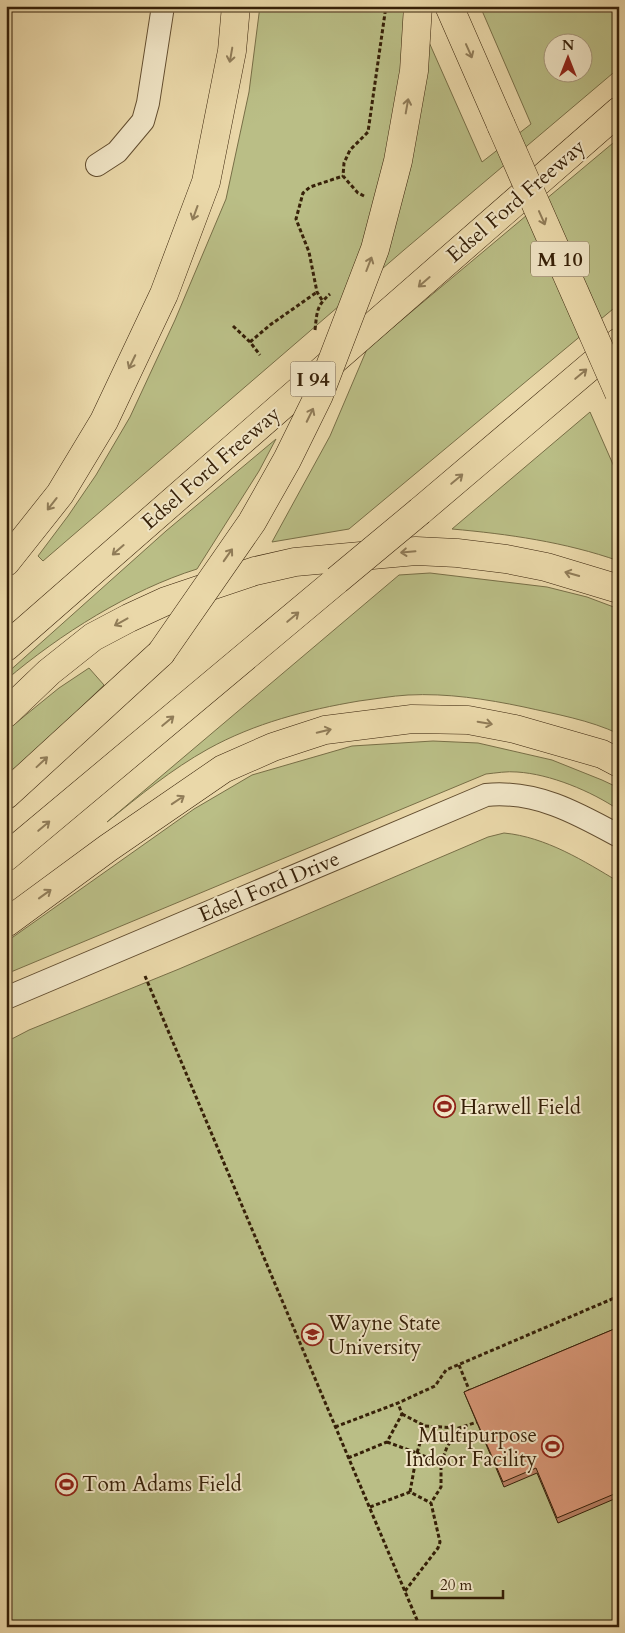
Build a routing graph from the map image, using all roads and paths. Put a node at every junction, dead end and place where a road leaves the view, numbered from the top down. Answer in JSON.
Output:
{"nodes":[{"id":1,"x":163,"y":6,"type":"edge"},
{"id":2,"x":236,"y":6,"type":"edge"},
{"id":3,"x":418,"y":6,"type":"edge"},
{"id":4,"x":450,"y":6,"type":"edge"},
{"id":5,"x":619,"y":111,"type":"edge"},
{"id":6,"x":97,"y":165,"type":"dead end"},
{"id":7,"x":343,"y":176,"type":"dead end"},
{"id":8,"x":316,"y":292,"type":"junction"},
{"id":9,"x":322,"y":300,"type":"dead end"},
{"id":10,"x":233,"y":326,"type":"dead end"},
{"id":11,"x":250,"y":342,"type":"junction"},
{"id":12,"x":619,"y":342,"type":"edge"},
{"id":13,"x":260,"y":355,"type":"dead end"},
{"id":14,"x":619,"y":393,"type":"edge"},
{"id":15,"x":6,"y":562,"type":"edge"},
{"id":16,"x":619,"y":588,"type":"edge"},
{"id":17,"x":6,"y":648,"type":"edge"},
{"id":18,"x":6,"y":712,"type":"edge"},
{"id":19,"x":619,"y":763,"type":"edge"},
{"id":20,"x":6,"y":795,"type":"edge"},
{"id":21,"x":619,"y":836,"type":"edge"},
{"id":22,"x":6,"y":857,"type":"edge"},
{"id":23,"x":6,"y":923,"type":"edge"},
{"id":24,"x":145,"y":976,"type":"dead end"},
{"id":25,"x":6,"y":998,"type":"edge"},
{"id":26,"x":619,"y":1296,"type":"edge"},
{"id":27,"x":459,"y":1365,"type":"junction"},
{"id":28,"x":471,"y":1394,"type":"edge"},
{"id":29,"x":398,"y":1403,"type":"junction"},
{"id":30,"x":402,"y":1414,"type":"junction"},
{"id":31,"x":477,"y":1422,"type":"edge"},
{"id":32,"x":425,"y":1426,"type":"junction"},
{"id":33,"x":335,"y":1427,"type":"junction"},
{"id":34,"x":460,"y":1428,"type":"junction"},
{"id":35,"x":386,"y":1442,"type":"junction"},
{"id":36,"x":417,"y":1454,"type":"junction"},
{"id":37,"x":348,"y":1458,"type":"junction"},
{"id":38,"x":441,"y":1463,"type":"junction"},
{"id":39,"x":410,"y":1492,"type":"junction"},
{"id":40,"x":430,"y":1503,"type":"junction"},
{"id":41,"x":370,"y":1507,"type":"junction"},
{"id":42,"x":405,"y":1591,"type":"junction"},
{"id":43,"x":420,"y":1627,"type":"edge"}],
"edges":[{"from":1,"to":6,"type":"street"},
{"from":2,"to":15,"type":"highway","one_way":true},
{"from":20,"to":3,"type":"highway","one_way":true,"bridge":true},
{"from":4,"to":14,"type":"highway","number":"M 10","one_way":true,"bridge":true},
{"from":5,"to":17,"type":"highway","name":"Edsel Ford Freeway","number":"I 94","one_way":true},
{"from":7,"to":8,"type":"path"},
{"from":8,"to":9,"type":"path"},
{"from":8,"to":11,"type":"path"},
{"from":10,"to":11,"type":"path"},
{"from":11,"to":13,"type":"path"},
{"from":22,"to":12,"type":"highway","one_way":true,"bridge":true},
{"from":16,"to":18,"type":"highway","one_way":true},
{"from":23,"to":19,"type":"highway","one_way":true},
{"from":21,"to":25,"type":"street","name":"Edsel Ford Drive"},
{"from":24,"to":33,"type":"path"},
{"from":26,"to":27,"type":"path"},
{"from":27,"to":28,"type":"path"},
{"from":27,"to":29,"type":"path"},
{"from":29,"to":30,"type":"path"},
{"from":29,"to":33,"type":"path"},
{"from":30,"to":32,"type":"path"},
{"from":30,"to":35,"type":"path"},
{"from":31,"to":34,"type":"path"},
{"from":32,"to":34,"type":"path"},
{"from":32,"to":36,"type":"path"},
{"from":33,"to":37,"type":"path"},
{"from":34,"to":38,"type":"path"},
{"from":35,"to":36,"type":"path"},
{"from":35,"to":37,"type":"path"},
{"from":36,"to":38,"type":"path"},
{"from":36,"to":39,"type":"path"},
{"from":37,"to":41,"type":"path"},
{"from":38,"to":40,"type":"path"},
{"from":39,"to":40,"type":"path"},
{"from":39,"to":41,"type":"path"},
{"from":40,"to":42,"type":"path"},
{"from":41,"to":42,"type":"path"},
{"from":42,"to":43,"type":"path"}]}
